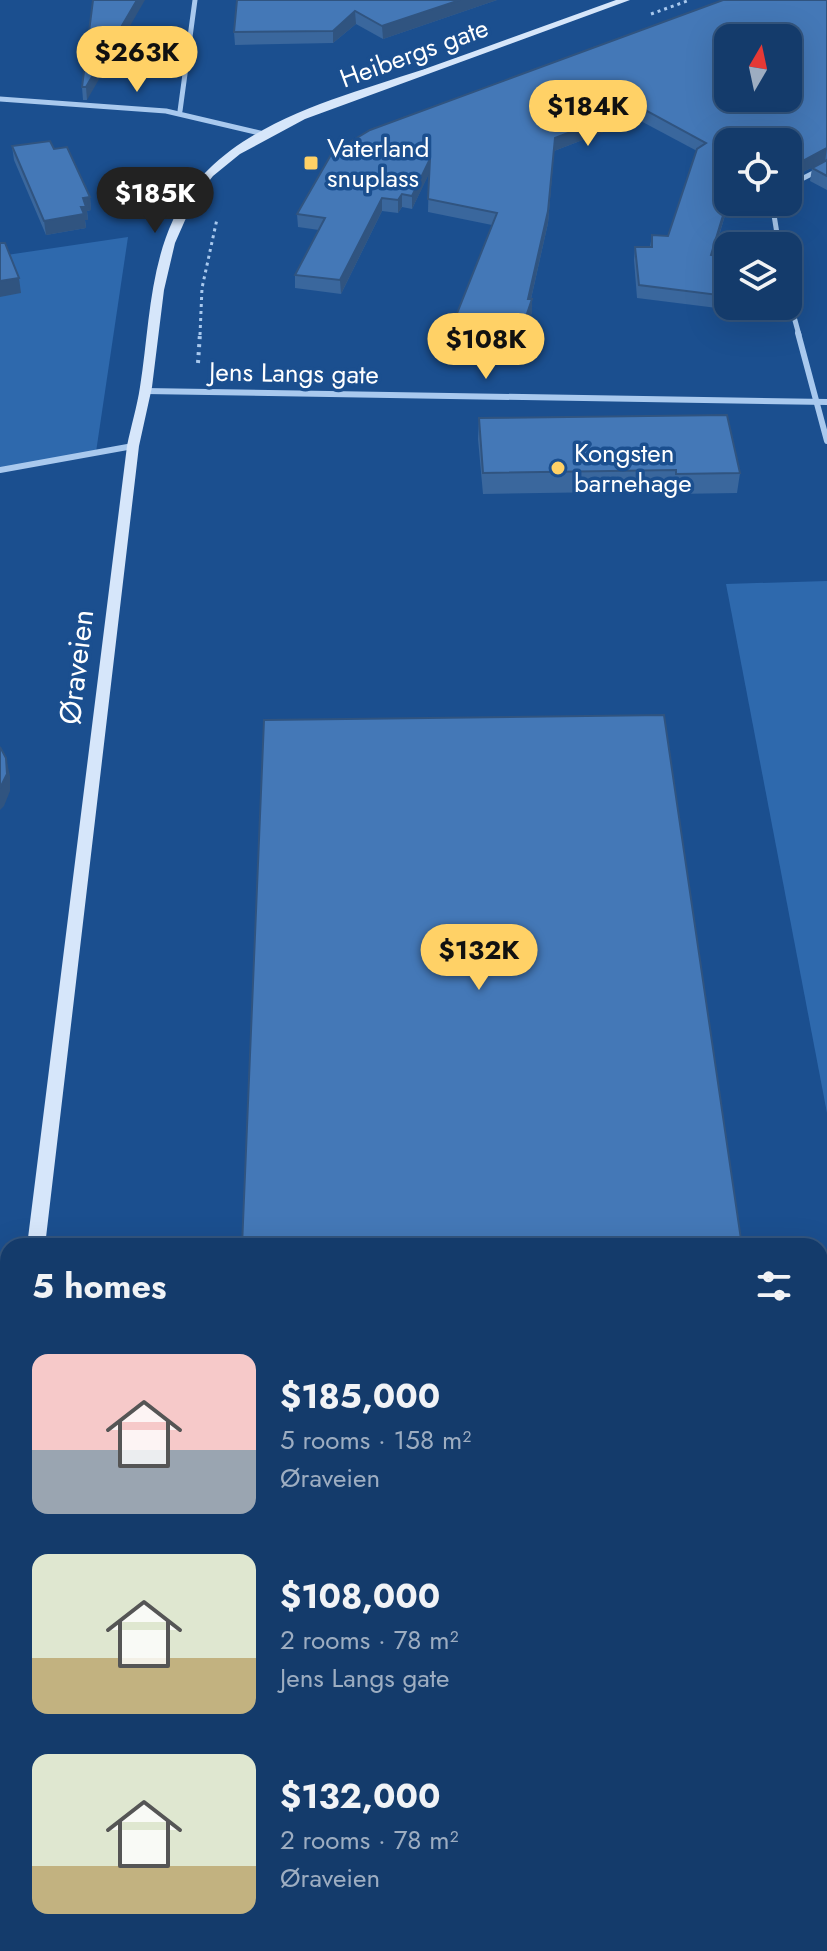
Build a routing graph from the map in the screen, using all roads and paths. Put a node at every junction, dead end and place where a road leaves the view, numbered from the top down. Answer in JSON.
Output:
{"nodes":[{"id":1,"x":195,"y":0,"type":"edge"},
{"id":2,"x":625,"y":0,"type":"edge"},
{"id":3,"x":690,"y":0,"type":"edge"},
{"id":4,"x":645,"y":16,"type":"dead end"},
{"id":5,"x":0,"y":99,"type":"edge"},
{"id":6,"x":180,"y":111,"type":"junction"},
{"id":7,"x":264,"y":134,"type":"junction"},
{"id":8,"x":827,"y":166,"type":"edge"},
{"id":9,"x":802,"y":179,"type":"edge"},
{"id":10,"x":219,"y":214,"type":"dead end"},
{"id":11,"x":795,"y":320,"type":"edge"},
{"id":12,"x":145,"y":391,"type":"junction"},
{"id":13,"x":197,"y":392,"type":"junction"},
{"id":14,"x":818,"y":402,"type":"junction"},
{"id":15,"x":827,"y":402,"type":"edge"},
{"id":16,"x":827,"y":441,"type":"edge"},
{"id":17,"x":133,"y":446,"type":"junction"},
{"id":18,"x":0,"y":470,"type":"edge"},
{"id":19,"x":37,"y":1238,"type":"edge"}],
"edges":[{"from":1,"to":6,"type":"street"},
{"from":2,"to":7,"type":"street","name":"Heibergs gate"},
{"from":3,"to":4,"type":"path"},
{"from":5,"to":6,"type":"street"},
{"from":6,"to":7,"type":"street"},
{"from":7,"to":12,"type":"street","name":"Øraveien"},
{"from":8,"to":9,"type":"street"},
{"from":10,"to":13,"type":"path"},
{"from":11,"to":14,"type":"street"},
{"from":12,"to":13,"type":"street","name":"Jens Langs gate"},
{"from":12,"to":17,"type":"street","name":"Øraveien"},
{"from":13,"to":14,"type":"street","name":"Jens Langs gate"},
{"from":14,"to":15,"type":"street","name":"Jens Langs gate"},
{"from":14,"to":16,"type":"street"},
{"from":17,"to":18,"type":"street"},
{"from":17,"to":19,"type":"street","name":"Øraveien"}]}
